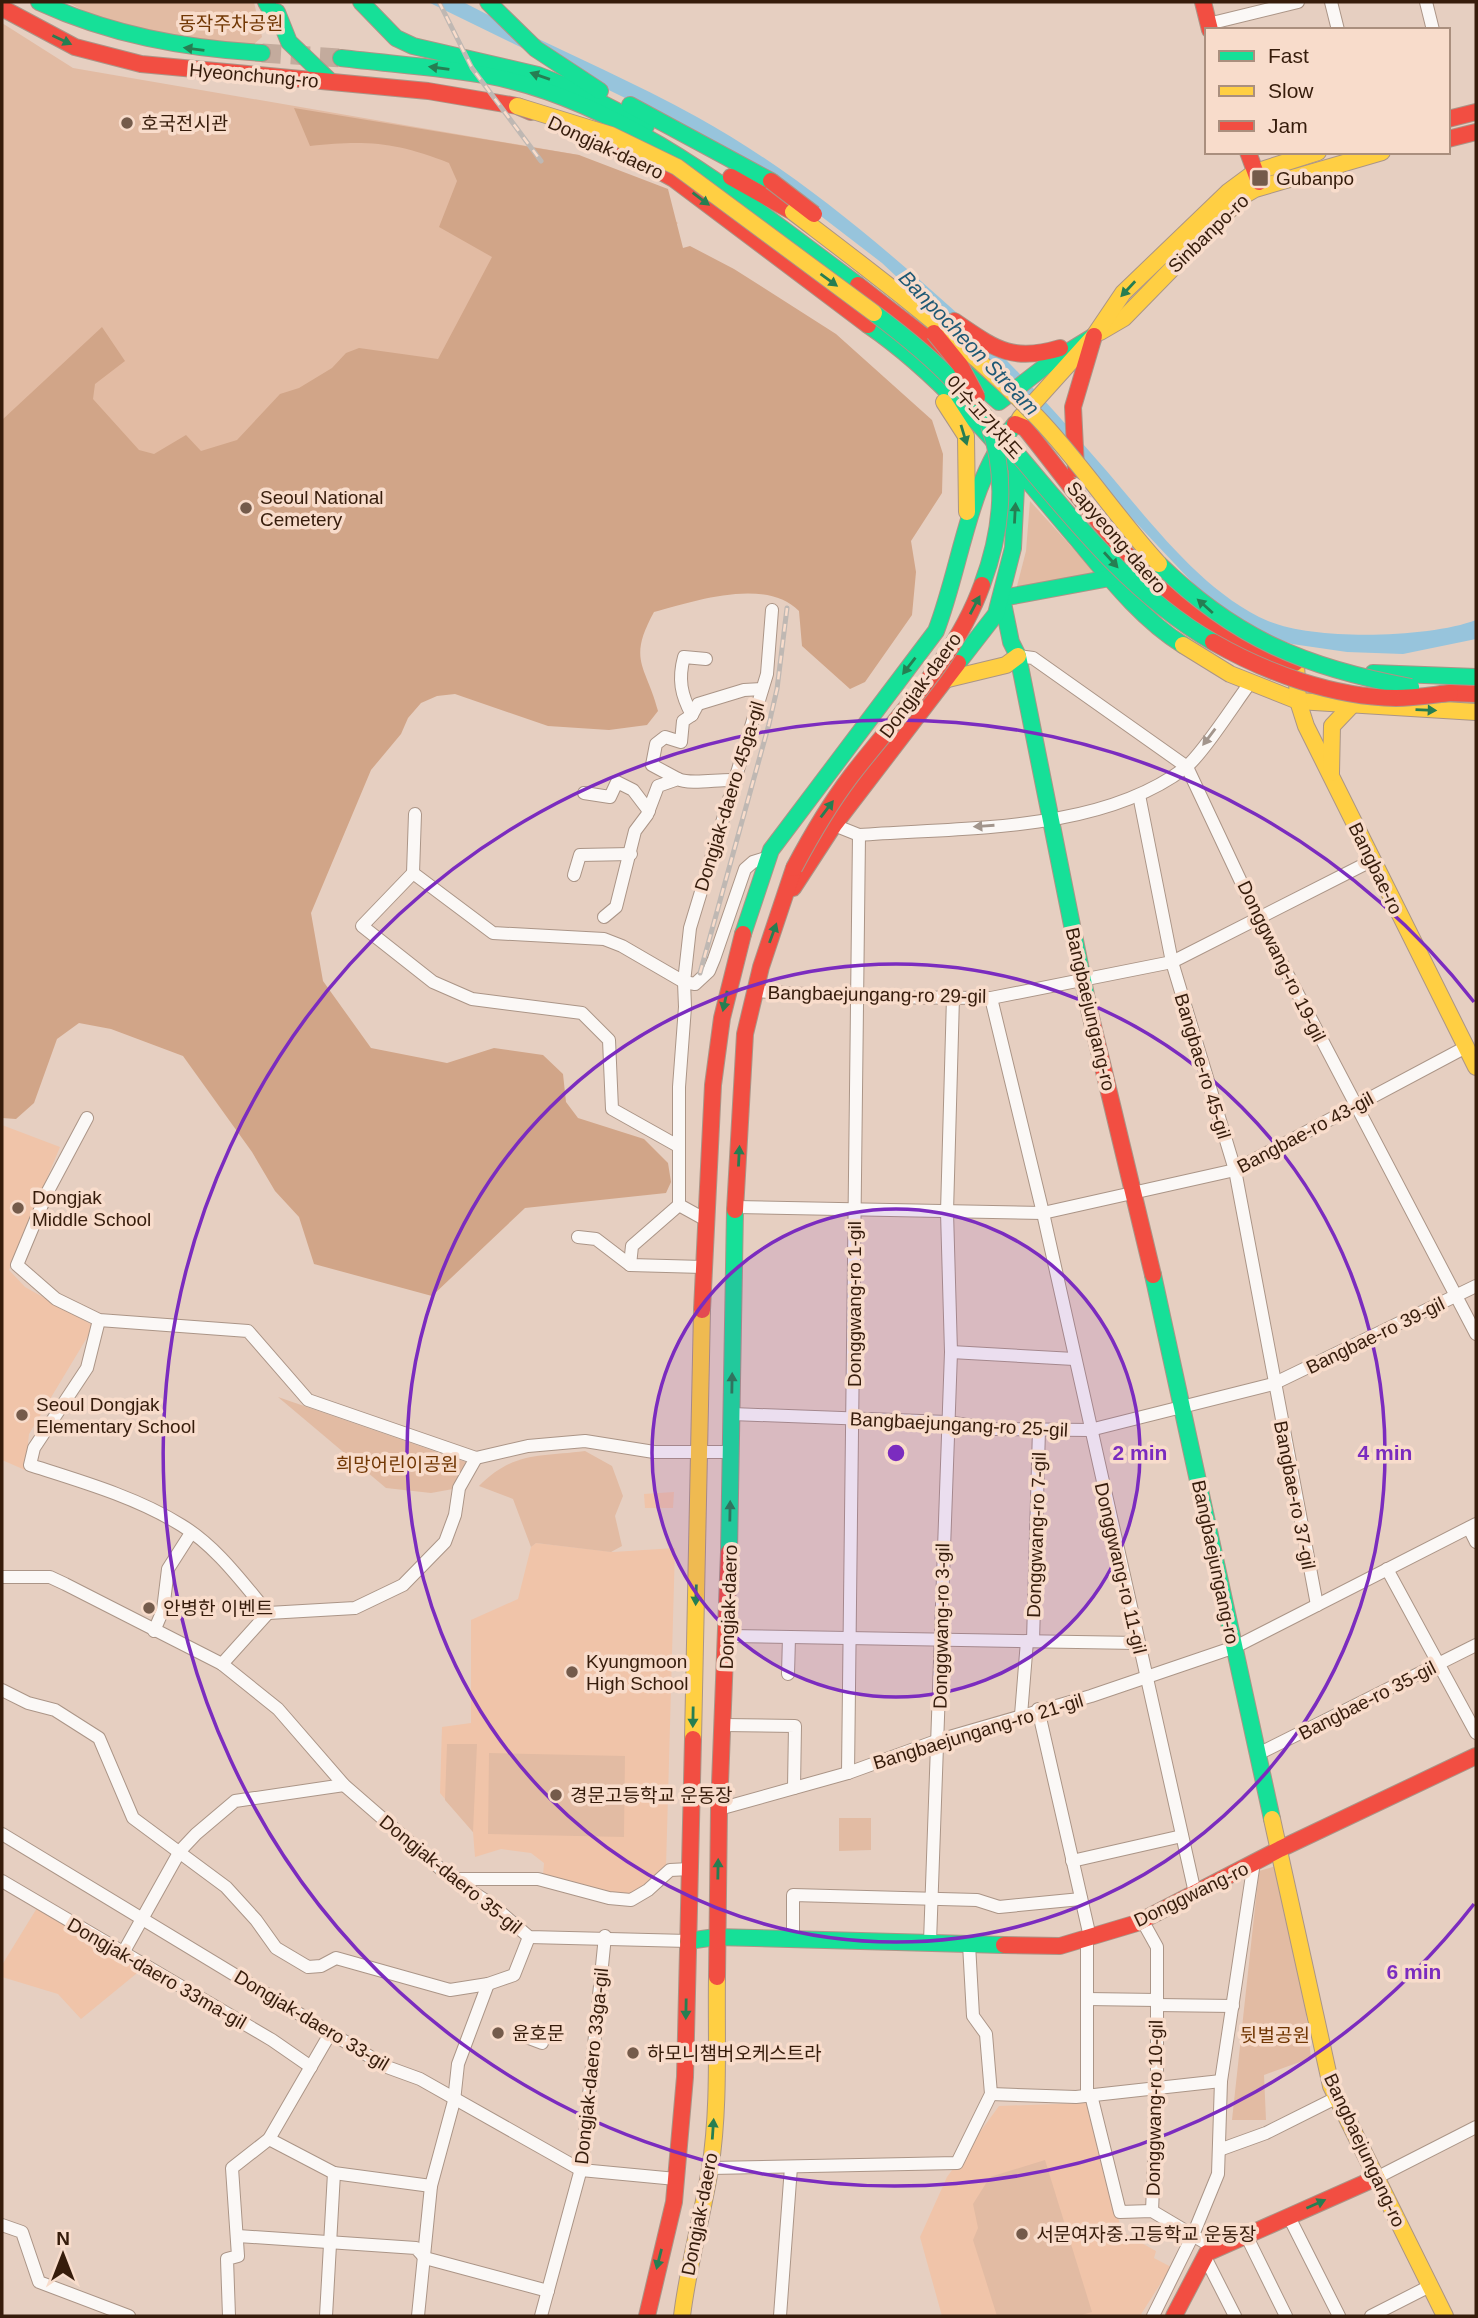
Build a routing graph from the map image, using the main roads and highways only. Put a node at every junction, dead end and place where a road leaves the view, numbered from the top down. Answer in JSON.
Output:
{"nodes":[{"id":1,"x":39,"y":2,"type":"edge"},
{"id":2,"x":267,"y":2,"type":"edge"},
{"id":3,"x":276,"y":2,"type":"edge"},
{"id":4,"x":361,"y":2,"type":"edge"},
{"id":5,"x":488,"y":2,"type":"edge"},
{"id":6,"x":1203,"y":2,"type":"edge"},
{"id":7,"x":2,"y":8,"type":"edge"},
{"id":8,"x":281,"y":26,"type":"junction"},
{"id":9,"x":1209,"y":27,"type":"edge"},
{"id":10,"x":262,"y":53,"type":"tunnel mouth"},
{"id":11,"x":341,"y":58,"type":"tunnel mouth"},
{"id":12,"x":330,"y":81,"type":"junction"},
{"id":13,"x":517,"y":106,"type":"junction"},
{"id":14,"x":1476,"y":112,"type":"edge"},
{"id":15,"x":599,"y":113,"type":"junction"},
{"id":16,"x":1450,"y":118,"type":"edge"},
{"id":17,"x":646,"y":126,"type":"junction"},
{"id":18,"x":1476,"y":132,"type":"edge"},
{"id":19,"x":1450,"y":138,"type":"edge"},
{"id":20,"x":708,"y":146,"type":"junction"},
{"id":21,"x":1249,"y":154,"type":"edge"},
{"id":22,"x":1314,"y":154,"type":"edge"},
{"id":23,"x":1373,"y":154,"type":"edge"},
{"id":24,"x":1258,"y":180,"type":"junction"},
{"id":25,"x":748,"y":188,"type":"junction"},
{"id":26,"x":793,"y":212,"type":"junction"},
{"id":27,"x":954,"y":321,"type":"junction"},
{"id":28,"x":1094,"y":336,"type":"junction"},
{"id":29,"x":894,"y":343,"type":"junction"},
{"id":30,"x":1004,"y":398,"type":"junction"},
{"id":31,"x":1020,"y":426,"type":"junction"},
{"id":32,"x":998,"y":445,"type":"junction"},
{"id":33,"x":1017,"y":471,"type":"junction"},
{"id":34,"x":1080,"y":494,"type":"junction"},
{"id":35,"x":967,"y":525,"type":"junction"},
{"id":36,"x":1013,"y":548,"type":"junction"},
{"id":37,"x":961,"y":549,"type":"junction"},
{"id":38,"x":1110,"y":578,"type":"junction"},
{"id":39,"x":1002,"y":598,"type":"junction"},
{"id":40,"x":1018,"y":656,"type":"junction"},
{"id":41,"x":1296,"y":663,"type":"junction"},
{"id":42,"x":1396,"y":675,"type":"junction"},
{"id":43,"x":1374,"y":677,"type":"junction"},
{"id":44,"x":1476,"y":677,"type":"edge"},
{"id":45,"x":948,"y":679,"type":"junction"},
{"id":46,"x":1450,"y":693,"type":"junction"},
{"id":47,"x":1476,"y":694,"type":"edge"},
{"id":48,"x":1298,"y":697,"type":"junction"},
{"id":49,"x":1351,"y":706,"type":"junction"},
{"id":50,"x":1376,"y":708,"type":"junction"},
{"id":51,"x":1476,"y":712,"type":"edge"},
{"id":52,"x":1331,"y":773,"type":"junction"},
{"id":53,"x":757,"y":888,"type":"junction"},
{"id":54,"x":785,"y":901,"type":"junction"},
{"id":55,"x":1476,"y":1067,"type":"edge"},
{"id":56,"x":1476,"y":1756,"type":"edge"},
{"id":57,"x":1280,"y":1849,"type":"junction"},
{"id":58,"x":716,"y":1937,"type":"junction"},
{"id":59,"x":688,"y":1941,"type":"junction"},
{"id":60,"x":1376,"y":2178,"type":"junction"},
{"id":61,"x":647,"y":2316,"type":"edge"},
{"id":62,"x":682,"y":2316,"type":"edge"},
{"id":63,"x":1174,"y":2316,"type":"edge"},
{"id":64,"x":1445,"y":2316,"type":"edge"}],
"edges":[{"from":10,"to":1,"type":"main road","name":"Hyeonchung-ro","one_way":true},
{"from":2,"to":8,"type":"main road"},
{"from":3,"to":8,"type":"main road"},
{"from":17,"to":4,"type":"main road","one_way":true},
{"from":5,"to":20,"type":"main road"},
{"from":6,"to":9,"type":"main road"},
{"from":7,"to":12,"type":"main road","name":"Hyeonchung-ro","one_way":true},
{"from":8,"to":12,"type":"main road"},
{"from":15,"to":11,"type":"main road","name":"Dongjak-daero","one_way":true},
{"from":12,"to":13,"type":"main road","name":"Hyeonchung-ro"},
{"from":13,"to":29,"type":"main road","name":"Dongjak-daero","one_way":true,"bridge":true},
{"from":13,"to":46,"type":"main road","name":"이수고가차도","one_way":true,"bridge":true},
{"from":14,"to":16,"type":"main road"},
{"from":15,"to":17,"type":"main road"},
{"from":15,"to":30,"type":"main road"},
{"from":17,"to":25,"type":"main road"},
{"from":18,"to":19,"type":"main road"},
{"from":20,"to":26,"type":"main road"},
{"from":20,"to":27,"type":"main road","bridge":true},
{"from":21,"to":24,"type":"main road"},
{"from":22,"to":24,"type":"main road","name":"Sinbanpo-ro"},
{"from":23,"to":24,"type":"main road","name":"Sinbanpo-ro"},
{"from":24,"to":28,"type":"main road","name":"Sinbanpo-ro"},
{"from":25,"to":26,"type":"main road"},
{"from":54,"to":25,"type":"main road","name":"Dongjak-daero","one_way":true,"bridge":true},
{"from":46,"to":26,"type":"main road","name":"이수고가차도","one_way":true,"bridge":true},
{"from":27,"to":28,"type":"main road"},
{"from":27,"to":30,"type":"main road","bridge":true},
{"from":28,"to":30,"type":"main road"},
{"from":28,"to":31,"type":"main road","name":"Sinbanpo-ro"},
{"from":28,"to":34,"type":"main road"},
{"from":29,"to":32,"type":"main road","name":"Dongjak-daero"},
{"from":29,"to":35,"type":"main road","name":"Dongjak-daero","one_way":true},
{"from":30,"to":31,"type":"main road"},
{"from":31,"to":32,"type":"main road","name":"Dongjak-daero"},
{"from":31,"to":33,"type":"main road","name":"Dongjak-daero"},
{"from":31,"to":34,"type":"main road","name":"Sapyeong-daero"},
{"from":32,"to":33,"type":"main road","name":"Dongjak-daero"},
{"from":32,"to":35,"type":"main road","name":"Dongjak-daero"},
{"from":36,"to":33,"type":"main road","name":"Dongjak-daero","one_way":true},
{"from":33,"to":38,"type":"main road","name":"Sapyeong-daero"},
{"from":34,"to":41,"type":"main road","name":"Sapyeong-daero"},
{"from":35,"to":37,"type":"main road","name":"Dongjak-daero"},
{"from":36,"to":37,"type":"main road"},
{"from":36,"to":39,"type":"main road","name":"Dongjak-daero"},
{"from":37,"to":53,"type":"main road","name":"Dongjak-daero","one_way":true},
{"from":38,"to":39,"type":"main road"},
{"from":38,"to":48,"type":"main road","name":"Sapyeong-daero"},
{"from":39,"to":40,"type":"main road","name":"Bangbaejungang-ro"},
{"from":39,"to":45,"type":"main road","name":"Dongjak-daero"},
{"from":40,"to":45,"type":"main road"},
{"from":40,"to":57,"type":"main road","name":"Bangbaejungang-ro"},
{"from":41,"to":42,"type":"main road","name":"Sapyeong-daero"},
{"from":41,"to":48,"type":"main road","name":"Bangbae-ro"},
{"from":42,"to":43,"type":"main road"},
{"from":42,"to":44,"type":"main road","name":"Sapyeong-daero"},
{"from":43,"to":48,"type":"main road"},
{"from":43,"to":50,"type":"main road"},
{"from":45,"to":54,"type":"main road","name":"Dongjak-daero"},
{"from":46,"to":47,"type":"main road","name":"이수고가차도"},
{"from":48,"to":49,"type":"main road","name":"Sapyeong-daero"},
{"from":48,"to":52,"type":"main road","name":"Bangbae-ro"},
{"from":49,"to":50,"type":"main road","name":"Sapyeong-daero"},
{"from":49,"to":52,"type":"main road"},
{"from":50,"to":51,"type":"main road","name":"Sapyeong-daero","one_way":true},
{"from":52,"to":55,"type":"main road","name":"Bangbae-ro"},
{"from":53,"to":54,"type":"main road"},
{"from":53,"to":59,"type":"main road","name":"Dongjak-daero","one_way":true},
{"from":58,"to":54,"type":"main road","name":"Dongjak-daero","one_way":true},
{"from":56,"to":57,"type":"main road","name":"Donggwang-ro"},
{"from":57,"to":58,"type":"main road","name":"Donggwang-ro"},
{"from":57,"to":60,"type":"main road","name":"Bangbaejungang-ro"},
{"from":58,"to":59,"type":"main road","name":"Donggwang-ro"},
{"from":62,"to":58,"type":"main road","name":"Dongjak-daero","one_way":true},
{"from":59,"to":61,"type":"main road","name":"Dongjak-daero","one_way":true},
{"from":63,"to":60,"type":"main road","one_way":true},
{"from":60,"to":64,"type":"main road","name":"Bangbaejungang-ro"}]}
